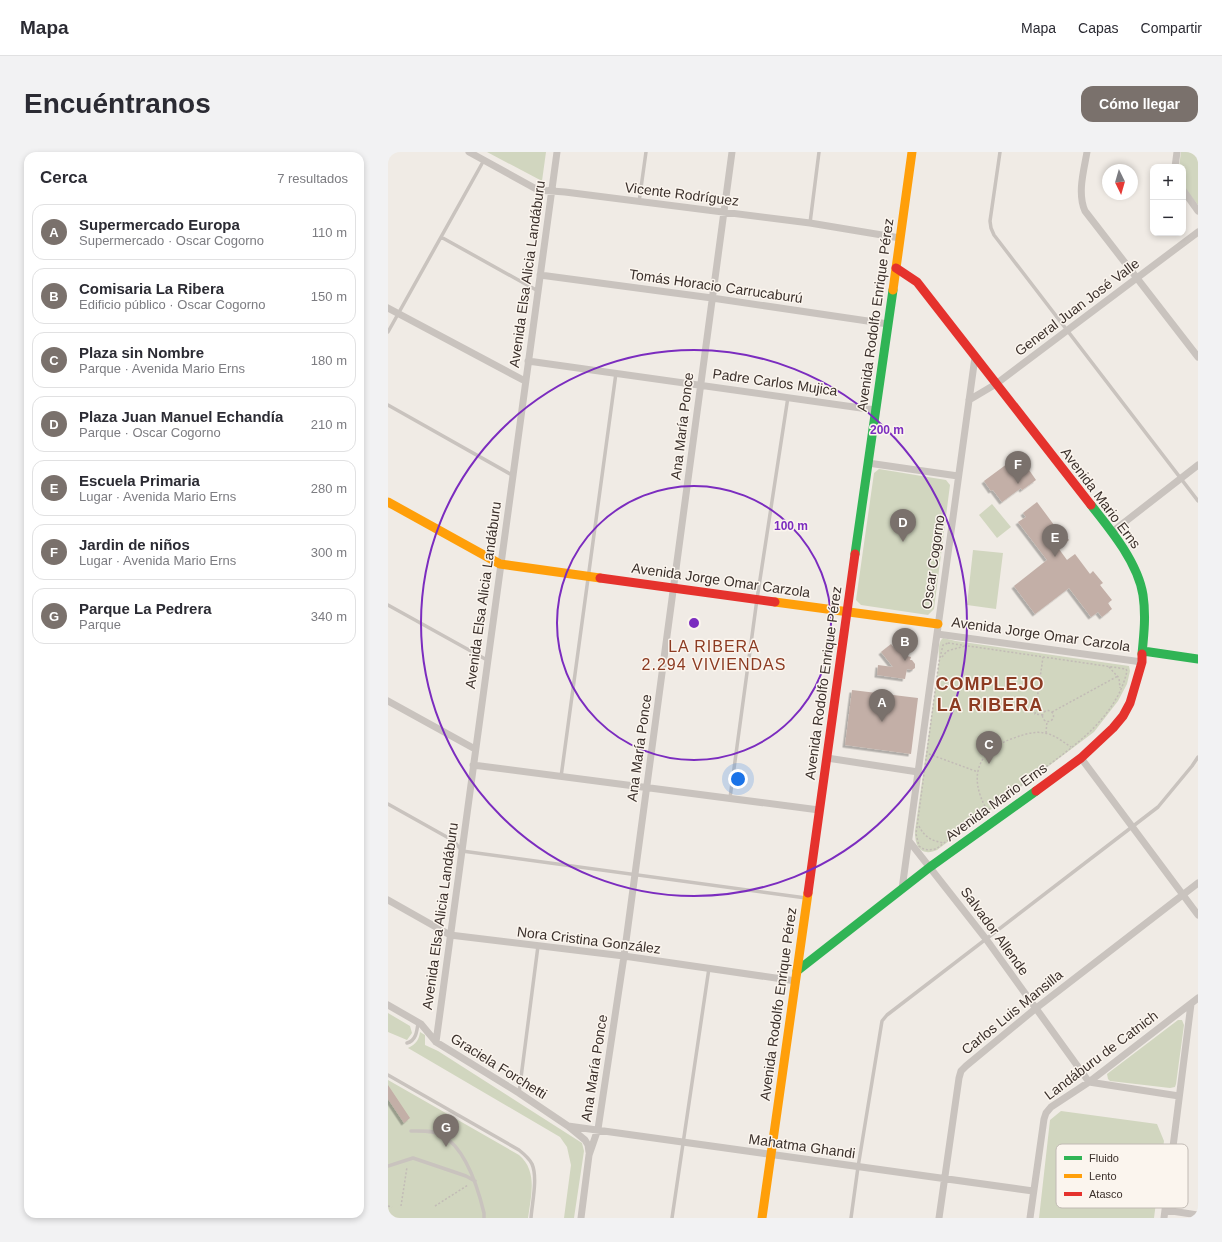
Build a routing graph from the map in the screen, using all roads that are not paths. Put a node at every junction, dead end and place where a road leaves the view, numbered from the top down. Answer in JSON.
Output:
{"nodes":[{"id":1,"x":469,"y":152,"type":"edge"},
{"id":2,"x":557,"y":152,"type":"edge"},
{"id":3,"x":646,"y":152,"type":"edge"},
{"id":4,"x":732,"y":152,"type":"edge"},
{"id":5,"x":819,"y":152,"type":"edge"},
{"id":6,"x":912,"y":152,"type":"edge"},
{"id":7,"x":1000,"y":152,"type":"edge"},
{"id":8,"x":1087,"y":152,"type":"edge"},
{"id":9,"x":1178,"y":152,"type":"edge"},
{"id":10,"x":484,"y":160,"type":"junction"},
{"id":11,"x":1176,"y":164,"type":"edge"},
{"id":12,"x":551,"y":192,"type":"junction"},
{"id":13,"x":1186,"y":194,"type":"edge"},
{"id":14,"x":639,"y":202,"type":"junction"},
{"id":15,"x":1198,"y":211,"type":"edge"},
{"id":16,"x":723,"y":212,"type":"junction"},
{"id":17,"x":810,"y":224,"type":"junction"},
{"id":18,"x":1198,"y":232,"type":"edge"},
{"id":19,"x":441,"y":237,"type":"junction"},
{"id":20,"x":900,"y":238,"type":"junction"},
{"id":21,"x":896,"y":268,"type":"junction"},
{"id":22,"x":540,"y":275,"type":"junction"},
{"id":23,"x":1137,"y":278,"type":"junction"},
{"id":24,"x":538,"y":292,"type":"junction"},
{"id":25,"x":712,"y":298,"type":"junction"},
{"id":26,"x":388,"y":308,"type":"edge"},
{"id":27,"x":398,"y":314,"type":"junction"},
{"id":28,"x":888,"y":324,"type":"junction"},
{"id":29,"x":1068,"y":330,"type":"junction"},
{"id":30,"x":388,"y":332,"type":"edge"},
{"id":31,"x":975,"y":357,"type":"junction"},
{"id":32,"x":1198,"y":357,"type":"edge"},
{"id":33,"x":528,"y":361,"type":"junction"},
{"id":34,"x":616,"y":373,"type":"junction"},
{"id":35,"x":526,"y":382,"type":"junction"},
{"id":36,"x":701,"y":384,"type":"junction"},
{"id":37,"x":996,"y":384,"type":"junction"},
{"id":38,"x":788,"y":397,"type":"junction"},
{"id":39,"x":969,"y":400,"type":"junction"},
{"id":40,"x":388,"y":405,"type":"edge"},
{"id":41,"x":875,"y":410,"type":"junction"},
{"id":42,"x":868,"y":463,"type":"junction"},
{"id":43,"x":1198,"y":465,"type":"edge"},
{"id":44,"x":512,"y":475,"type":"junction"},
{"id":45,"x":958,"y":476,"type":"junction"},
{"id":46,"x":1181,"y":478,"type":"junction"},
{"id":47,"x":1198,"y":502,"type":"edge"},
{"id":48,"x":389,"y":504,"type":"edge"},
{"id":49,"x":1112,"y":532,"type":"junction"},
{"id":50,"x":500,"y":564,"type":"junction"},
{"id":51,"x":589,"y":576,"type":"junction"},
{"id":52,"x":674,"y":588,"type":"junction"},
{"id":53,"x":757,"y":599,"type":"junction"},
{"id":54,"x":388,"y":605,"type":"edge"},
{"id":55,"x":848,"y":611,"type":"junction"},
{"id":56,"x":938,"y":624,"type":"junction"},
{"id":57,"x":937,"y":634,"type":"junction"},
{"id":58,"x":1143,"y":651,"type":"junction"},
{"id":59,"x":1198,"y":659,"type":"edge"},
{"id":60,"x":487,"y":660,"type":"junction"},
{"id":61,"x":1142,"y":662,"type":"junction"},
{"id":62,"x":388,"y":701,"type":"edge"},
{"id":63,"x":475,"y":749,"type":"junction"},
{"id":64,"x":1198,"y":757,"type":"edge"},
{"id":65,"x":827,"y":758,"type":"junction"},
{"id":66,"x":1081,"y":758,"type":"junction"},
{"id":67,"x":473,"y":765,"type":"junction"},
{"id":68,"x":918,"y":772,"type":"junction"},
{"id":69,"x":562,"y":777,"type":"junction"},
{"id":70,"x":647,"y":788,"type":"junction"},
{"id":71,"x":730,"y":799,"type":"junction"},
{"id":72,"x":388,"y":804,"type":"edge"},
{"id":73,"x":819,"y":810,"type":"junction"},
{"id":74,"x":1132,"y":828,"type":"junction"},
{"id":75,"x":909,"y":841,"type":"junction"},
{"id":76,"x":462,"y":851,"type":"junction"},
{"id":77,"x":930,"y":867,"type":"junction"},
{"id":78,"x":635,"y":874,"type":"junction"},
{"id":79,"x":1198,"y":883,"type":"edge"},
{"id":80,"x":902,"y":889,"type":"junction"},
{"id":81,"x":1183,"y":895,"type":"junction"},
{"id":82,"x":807,"y":898,"type":"junction"},
{"id":83,"x":388,"y":900,"type":"edge"},
{"id":84,"x":1198,"y":915,"type":"edge"},
{"id":85,"x":450,"y":935,"type":"junction"},
{"id":86,"x":986,"y":939,"type":"junction"},
{"id":87,"x":538,"y":946,"type":"junction"},
{"id":88,"x":624,"y":956,"type":"junction"},
{"id":89,"x":708,"y":968,"type":"junction"},
{"id":90,"x":797,"y":971,"type":"junction"},
{"id":91,"x":796,"y":980,"type":"junction"},
{"id":92,"x":1198,"y":998,"type":"edge"},
{"id":93,"x":1191,"y":1004,"type":"junction"},
{"id":94,"x":388,"y":1005,"type":"edge"},
{"id":95,"x":1035,"y":1009,"type":"junction"},
{"id":96,"x":418,"y":1022,"type":"junction"},
{"id":97,"x":436,"y":1042,"type":"junction"},
{"id":98,"x":407,"y":1043,"type":"dead end"},
{"id":99,"x":388,"y":1075,"type":"edge"},
{"id":100,"x":1089,"y":1082,"type":"junction"},
{"id":101,"x":519,"y":1093,"type":"junction"},
{"id":102,"x":1179,"y":1096,"type":"junction"},
{"id":103,"x":568,"y":1126,"type":"junction"},
{"id":104,"x":598,"y":1129,"type":"junction"},
{"id":105,"x":412,"y":1131,"type":"dead end"},
{"id":106,"x":682,"y":1142,"type":"junction"},
{"id":107,"x":1173,"y":1144,"type":"edge"},
{"id":108,"x":589,"y":1155,"type":"junction"},
{"id":109,"x":772,"y":1155,"type":"junction"},
{"id":110,"x":388,"y":1166,"type":"edge"},
{"id":111,"x":858,"y":1167,"type":"junction"},
{"id":112,"x":945,"y":1179,"type":"junction"},
{"id":113,"x":475,"y":1181,"type":"junction"},
{"id":114,"x":1033,"y":1191,"type":"junction"},
{"id":115,"x":1165,"y":1210,"type":"joint"},
{"id":116,"x":1198,"y":1214,"type":"edge"},
{"id":117,"x":484,"y":1218,"type":"edge"},
{"id":118,"x":530,"y":1218,"type":"edge"},
{"id":119,"x":581,"y":1218,"type":"edge"},
{"id":120,"x":672,"y":1218,"type":"edge"},
{"id":121,"x":762,"y":1218,"type":"edge"},
{"id":122,"x":851,"y":1218,"type":"edge"},
{"id":123,"x":939,"y":1218,"type":"edge"},
{"id":124,"x":1030,"y":1218,"type":"edge"},
{"id":125,"x":1164,"y":1218,"type":"edge"}],
"edges":[{"from":1,"to":10,"type":"street","name":"Vicente Rodríguez"},
{"from":2,"to":12,"type":"street","name":"Avenida Elsa Alicia Landáburu"},
{"from":3,"to":14,"type":"lane"},
{"from":4,"to":16,"type":"street","name":"Ana María Ponce"},
{"from":5,"to":17,"type":"lane"},
{"from":6,"to":20,"type":"street","name":"Avenida Rodolfo Enrique Pérez"},
{"from":7,"to":29,"type":"lane"},
{"from":8,"to":23,"type":"street"},
{"from":9,"to":11,"type":"street"},
{"from":10,"to":12,"type":"street","name":"Vicente Rodríguez"},
{"from":10,"to":19,"type":"lane"},
{"from":12,"to":14,"type":"street","name":"Vicente Rodríguez"},
{"from":12,"to":22,"type":"street","name":"Avenida Elsa Alicia Landáburu"},
{"from":13,"to":15,"type":"street"},
{"from":14,"to":16,"type":"street","name":"Vicente Rodríguez"},
{"from":16,"to":17,"type":"street","name":"Vicente Rodríguez"},
{"from":16,"to":25,"type":"street","name":"Ana María Ponce"},
{"from":17,"to":20,"type":"street","name":"Vicente Rodríguez"},
{"from":18,"to":23,"type":"street","name":"General Juan José Valle"},
{"from":19,"to":24,"type":"lane"},
{"from":19,"to":27,"type":"lane"},
{"from":20,"to":21,"type":"street","name":"Avenida Rodolfo Enrique Pérez"},
{"from":21,"to":28,"type":"street","name":"Avenida Rodolfo Enrique Pérez"},
{"from":21,"to":31,"type":"street","name":"Avenida Mario Erns"},
{"from":22,"to":24,"type":"street","name":"Avenida Elsa Alicia Landáburu"},
{"from":22,"to":25,"type":"street","name":"Tomás Horacio Carrucaburú"},
{"from":23,"to":29,"type":"street","name":"General Juan José Valle"},
{"from":23,"to":32,"type":"street"},
{"from":24,"to":33,"type":"street","name":"Avenida Elsa Alicia Landáburu"},
{"from":25,"to":28,"type":"street","name":"Tomás Horacio Carrucaburú"},
{"from":25,"to":36,"type":"street","name":"Ana María Ponce"},
{"from":26,"to":27,"type":"street"},
{"from":27,"to":30,"type":"lane"},
{"from":27,"to":35,"type":"street"},
{"from":28,"to":41,"type":"street","name":"Avenida Rodolfo Enrique Pérez"},
{"from":29,"to":37,"type":"street","name":"General Juan José Valle"},
{"from":29,"to":46,"type":"lane"},
{"from":31,"to":37,"type":"street","name":"Avenida Mario Erns"},
{"from":31,"to":39,"type":"street","name":"Oscar Cogorno"},
{"from":33,"to":34,"type":"street","name":"Padre Carlos Mujica"},
{"from":33,"to":35,"type":"street","name":"Avenida Elsa Alicia Landáburu"},
{"from":34,"to":36,"type":"street","name":"Padre Carlos Mujica"},
{"from":34,"to":51,"type":"lane"},
{"from":35,"to":44,"type":"street","name":"Avenida Elsa Alicia Landáburu"},
{"from":36,"to":38,"type":"street","name":"Padre Carlos Mujica"},
{"from":36,"to":52,"type":"street","name":"Ana María Ponce"},
{"from":37,"to":39,"type":"street","name":"General Juan José Valle"},
{"from":37,"to":49,"type":"street","name":"Avenida Mario Erns"},
{"from":38,"to":41,"type":"street","name":"Padre Carlos Mujica"},
{"from":38,"to":53,"type":"lane"},
{"from":39,"to":45,"type":"street","name":"Oscar Cogorno"},
{"from":40,"to":44,"type":"lane"},
{"from":41,"to":42,"type":"street","name":"Avenida Rodolfo Enrique Pérez"},
{"from":42,"to":45,"type":"street"},
{"from":42,"to":55,"type":"street","name":"Avenida Rodolfo Enrique Pérez"},
{"from":43,"to":46,"type":"street"},
{"from":44,"to":50,"type":"street","name":"Avenida Elsa Alicia Landáburu"},
{"from":45,"to":56,"type":"street","name":"Oscar Cogorno"},
{"from":46,"to":47,"type":"lane"},
{"from":46,"to":49,"type":"street"},
{"from":48,"to":50,"type":"street"},
{"from":49,"to":58,"type":"street","name":"Avenida Mario Erns"},
{"from":50,"to":51,"type":"street","name":"Avenida Jorge Omar Carzola"},
{"from":50,"to":60,"type":"street","name":"Avenida Elsa Alicia Landáburu"},
{"from":51,"to":52,"type":"street","name":"Avenida Jorge Omar Carzola"},
{"from":51,"to":69,"type":"lane"},
{"from":52,"to":53,"type":"street","name":"Avenida Jorge Omar Carzola"},
{"from":52,"to":70,"type":"street","name":"Ana María Ponce"},
{"from":53,"to":55,"type":"street","name":"Avenida Jorge Omar Carzola"},
{"from":53,"to":71,"type":"lane"},
{"from":54,"to":60,"type":"lane"},
{"from":55,"to":56,"type":"street","name":"Avenida Jorge Omar Carzola"},
{"from":55,"to":65,"type":"street","name":"Avenida Rodolfo Enrique Pérez"},
{"from":56,"to":57,"type":"street","name":"Oscar Cogorno"},
{"from":57,"to":61,"type":"street","name":"Avenida Jorge Omar Carzola"},
{"from":57,"to":68,"type":"street","name":"Oscar Cogorno"},
{"from":58,"to":59,"type":"street","name":"Avenida Jorge Omar Carzola"},
{"from":58,"to":61,"type":"street","name":"Avenida Mario Erns"},
{"from":60,"to":63,"type":"street","name":"Avenida Elsa Alicia Landáburu"},
{"from":61,"to":66,"type":"street","name":"Avenida Mario Erns"},
{"from":62,"to":63,"type":"street"},
{"from":63,"to":67,"type":"street","name":"Avenida Elsa Alicia Landáburu"},
{"from":64,"to":74,"type":"lane"},
{"from":65,"to":68,"type":"street"},
{"from":65,"to":73,"type":"street","name":"Avenida Rodolfo Enrique Pérez"},
{"from":66,"to":74,"type":"street"},
{"from":66,"to":77,"type":"street","name":"Avenida Mario Erns"},
{"from":67,"to":69,"type":"street"},
{"from":67,"to":76,"type":"street","name":"Avenida Elsa Alicia Landáburu"},
{"from":68,"to":75,"type":"street","name":"Oscar Cogorno"},
{"from":69,"to":70,"type":"street"},
{"from":70,"to":71,"type":"street"},
{"from":70,"to":78,"type":"street","name":"Ana María Ponce"},
{"from":71,"to":73,"type":"street"},
{"from":72,"to":76,"type":"lane"},
{"from":73,"to":82,"type":"street","name":"Avenida Rodolfo Enrique Pérez"},
{"from":74,"to":81,"type":"street"},
{"from":74,"to":86,"type":"lane"},
{"from":75,"to":77,"type":"street","name":"Salvador Allende"},
{"from":75,"to":80,"type":"street","name":"Oscar Cogorno"},
{"from":76,"to":78,"type":"lane"},
{"from":76,"to":85,"type":"street","name":"Avenida Elsa Alicia Landáburu"},
{"from":77,"to":80,"type":"street","name":"Avenida Mario Erns"},
{"from":77,"to":86,"type":"street","name":"Salvador Allende"},
{"from":78,"to":82,"type":"lane"},
{"from":78,"to":88,"type":"street","name":"Ana María Ponce"},
{"from":79,"to":81,"type":"street","name":"Carlos Luis Mansilla"},
{"from":80,"to":90,"type":"street","name":"Avenida Mario Erns"},
{"from":81,"to":84,"type":"street"},
{"from":81,"to":95,"type":"street","name":"Carlos Luis Mansilla"},
{"from":82,"to":90,"type":"street","name":"Avenida Rodolfo Enrique Pérez"},
{"from":83,"to":85,"type":"street","name":"Nora Cristina González"},
{"from":85,"to":87,"type":"street","name":"Nora Cristina González"},
{"from":85,"to":97,"type":"street","name":"Avenida Elsa Alicia Landáburu"},
{"from":86,"to":95,"type":"street","name":"Salvador Allende"},
{"from":86,"to":111,"type":"lane"},
{"from":87,"to":88,"type":"street","name":"Nora Cristina González"},
{"from":87,"to":101,"type":"lane"},
{"from":88,"to":89,"type":"street","name":"Nora Cristina González"},
{"from":88,"to":104,"type":"street","name":"Ana María Ponce"},
{"from":89,"to":91,"type":"street","name":"Nora Cristina González"},
{"from":89,"to":106,"type":"lane"},
{"from":90,"to":91,"type":"street","name":"Avenida Rodolfo Enrique Pérez"},
{"from":91,"to":109,"type":"street","name":"Avenida Rodolfo Enrique Pérez"},
{"from":92,"to":93,"type":"street","name":"Landáburu de Catnich"},
{"from":93,"to":100,"type":"street","name":"Landáburu de Catnich"},
{"from":93,"to":102,"type":"street"},
{"from":94,"to":96,"type":"street","name":"Graciela Forchetti"},
{"from":95,"to":100,"type":"street","name":"Salvador Allende"},
{"from":95,"to":112,"type":"street","name":"Carlos Luis Mansilla"},
{"from":96,"to":97,"type":"street","name":"Graciela Forchetti"},
{"from":96,"to":98,"type":"lane"},
{"from":97,"to":101,"type":"street","name":"Graciela Forchetti"},
{"from":99,"to":118,"type":"lane"},
{"from":100,"to":102,"type":"street"},
{"from":100,"to":114,"type":"street","name":"Landáburu de Catnich"},
{"from":101,"to":103,"type":"street","name":"Graciela Forchetti"},
{"from":102,"to":107,"type":"street"},
{"from":103,"to":104,"type":"street","name":"Mahatma Ghandi"},
{"from":103,"to":108,"type":"street","name":"Graciela Forchetti"},
{"from":104,"to":106,"type":"street","name":"Mahatma Ghandi"},
{"from":104,"to":108,"type":"street","name":"Ana María Ponce"},
{"from":105,"to":113,"type":"lane"},
{"from":106,"to":109,"type":"street","name":"Mahatma Ghandi"},
{"from":106,"to":120,"type":"lane"},
{"from":108,"to":119,"type":"street","name":"Ana María Ponce"},
{"from":109,"to":111,"type":"street","name":"Mahatma Ghandi"},
{"from":109,"to":121,"type":"street","name":"Avenida Rodolfo Enrique Pérez"},
{"from":110,"to":113,"type":"lane"},
{"from":111,"to":112,"type":"street","name":"Mahatma Ghandi"},
{"from":111,"to":122,"type":"lane"},
{"from":112,"to":114,"type":"street","name":"Mahatma Ghandi"},
{"from":112,"to":123,"type":"street","name":"Carlos Luis Mansilla"},
{"from":113,"to":117,"type":"lane"},
{"from":114,"to":124,"type":"street","name":"Landáburu de Catnich"},
{"from":115,"to":116,"type":"street"},
{"from":115,"to":125,"type":"street"}]}
